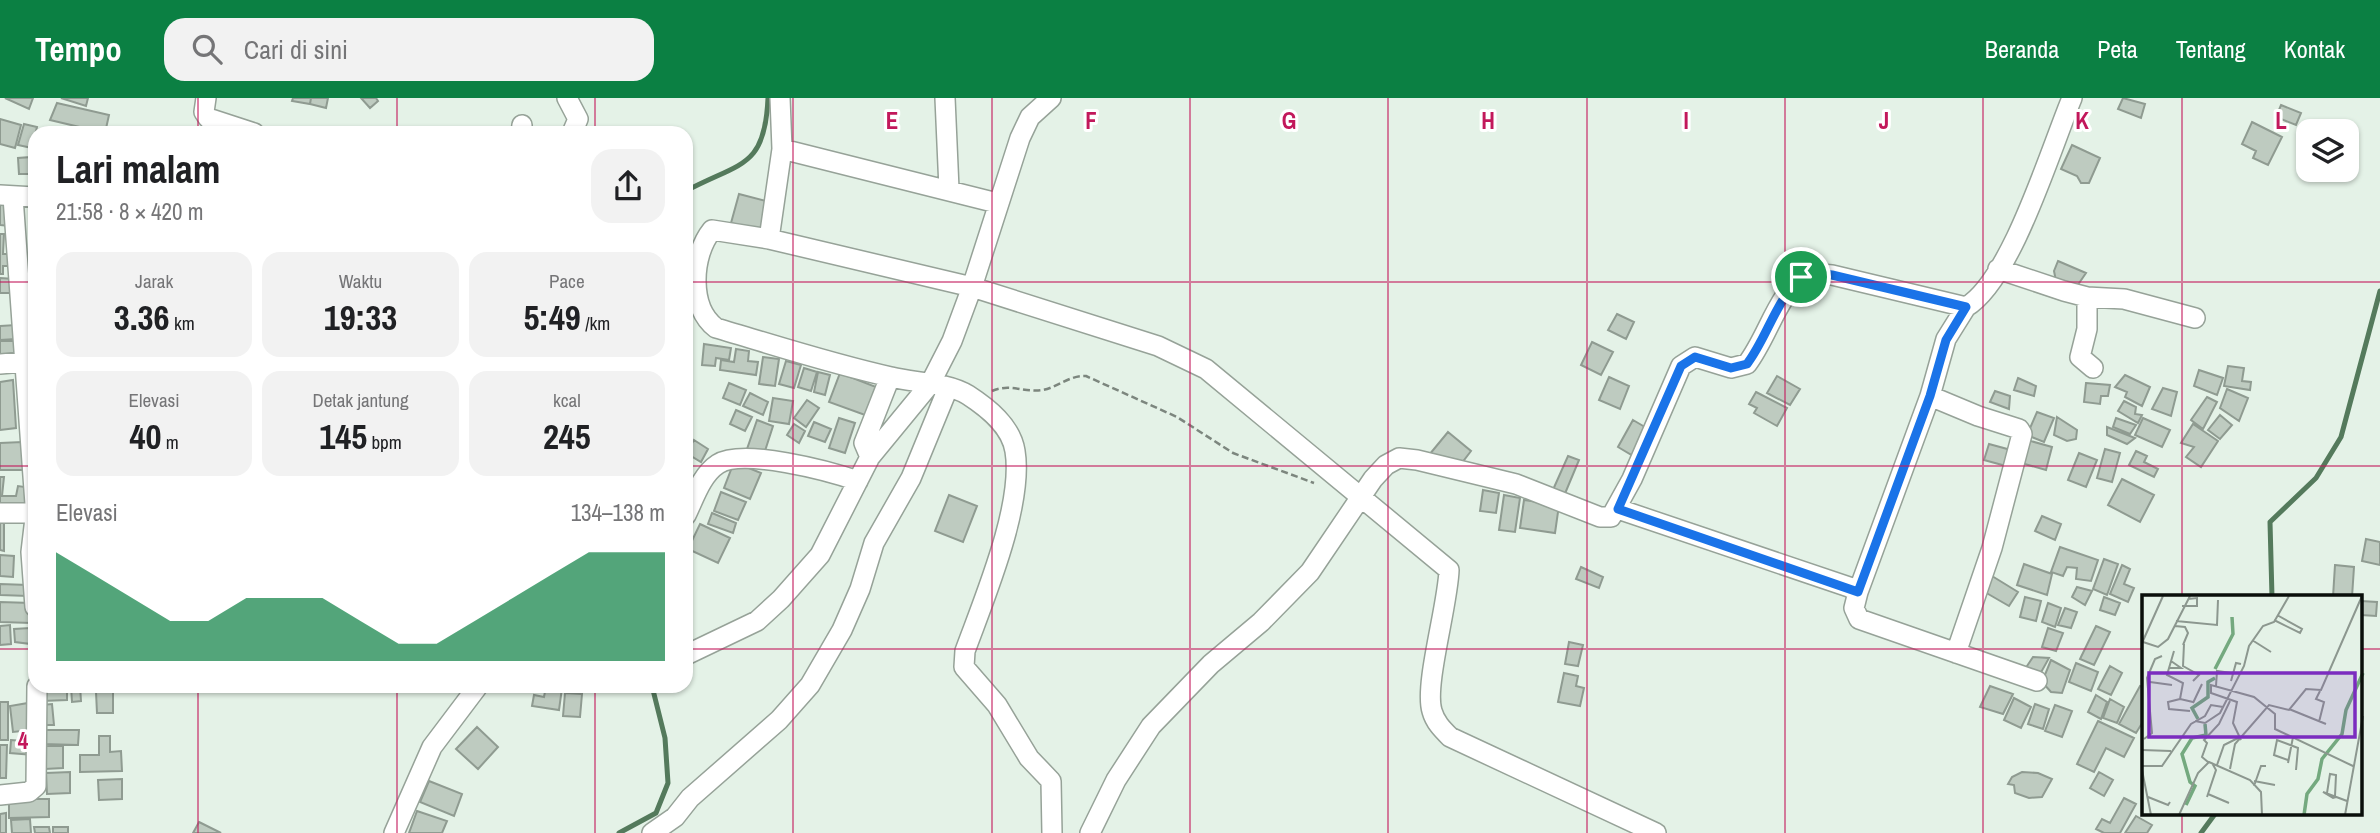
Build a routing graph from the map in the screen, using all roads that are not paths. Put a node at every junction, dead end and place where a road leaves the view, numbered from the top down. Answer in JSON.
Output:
{"nodes":[{"id":1,"x":206,"y":98,"type":"edge"},
{"id":2,"x":567,"y":98,"type":"edge"},
{"id":3,"x":780,"y":98,"type":"edge"},
{"id":4,"x":943,"y":98,"type":"edge"},
{"id":5,"x":1051,"y":98,"type":"edge"},
{"id":6,"x":2072,"y":98,"type":"edge"},
{"id":7,"x":233,"y":126,"type":"edge"},
{"id":8,"x":575,"y":126,"type":"edge"},
{"id":9,"x":782,"y":149,"type":"junction"},
{"id":10,"x":949,"y":189,"type":"junction"},
{"id":11,"x":7,"y":196,"type":"edge"},
{"id":12,"x":28,"y":197,"type":"edge"},
{"id":13,"x":997,"y":203,"type":"junction"},
{"id":14,"x":769,"y":239,"type":"junction"},
{"id":15,"x":1998,"y":269,"type":"junction"},
{"id":16,"x":972,"y":287,"type":"junction"},
{"id":17,"x":2087,"y":297,"type":"junction"},
{"id":18,"x":1966,"y":307,"type":"junction"},
{"id":19,"x":2195,"y":317,"type":"dead end"},
{"id":20,"x":23,"y":362,"type":"junction"},
{"id":21,"x":0,"y":364,"type":"edge"},
{"id":22,"x":2093,"y":368,"type":"dead end"},
{"id":23,"x":890,"y":377,"type":"junction"},
{"id":24,"x":939,"y":386,"type":"junction"},
{"id":25,"x":1930,"y":396,"type":"junction"},
{"id":26,"x":28,"y":421,"type":"edge"},
{"id":27,"x":870,"y":457,"type":"junction"},
{"id":28,"x":858,"y":481,"type":"junction"},
{"id":29,"x":1360,"y":499,"type":"junction"},
{"id":30,"x":693,"y":502,"type":"edge"},
{"id":31,"x":1618,"y":509,"type":"junction"},
{"id":32,"x":0,"y":513,"type":"edge"},
{"id":33,"x":28,"y":515,"type":"edge"},
{"id":34,"x":1858,"y":592,"type":"junction"},
{"id":35,"x":693,"y":652,"type":"edge"},
{"id":36,"x":1956,"y":653,"type":"junction"},
{"id":37,"x":2037,"y":681,"type":"dead end"},
{"id":38,"x":37,"y":693,"type":"edge"},
{"id":39,"x":473,"y":693,"type":"edge"},
{"id":40,"x":0,"y":795,"type":"edge"},
{"id":41,"x":394,"y":833,"type":"edge"},
{"id":42,"x":652,"y":833,"type":"edge"},
{"id":43,"x":1052,"y":833,"type":"edge"},
{"id":44,"x":1090,"y":833,"type":"edge"},
{"id":45,"x":1656,"y":833,"type":"edge"}],
"edges":[{"from":1,"to":7,"type":"street"},
{"from":2,"to":8,"type":"street"},
{"from":3,"to":9,"type":"street"},
{"from":4,"to":10,"type":"street"},
{"from":5,"to":13,"type":"street"},
{"from":6,"to":15,"type":"street"},
{"from":9,"to":10,"type":"street"},
{"from":9,"to":14,"type":"street"},
{"from":10,"to":13,"type":"street"},
{"from":11,"to":12,"type":"street"},
{"from":11,"to":20,"type":"street"},
{"from":13,"to":16,"type":"street"},
{"from":14,"to":16,"type":"street"},
{"from":14,"to":23,"type":"street"},
{"from":15,"to":17,"type":"street"},
{"from":15,"to":18,"type":"street"},
{"from":16,"to":24,"type":"street"},
{"from":16,"to":29,"type":"street"},
{"from":17,"to":19,"type":"street"},
{"from":17,"to":22,"type":"street"},
{"from":18,"to":25,"type":"street"},
{"from":18,"to":31,"type":"street"},
{"from":20,"to":21,"type":"street"},
{"from":20,"to":26,"type":"street"},
{"from":23,"to":24,"type":"street"},
{"from":23,"to":27,"type":"street"},
{"from":24,"to":27,"type":"street"},
{"from":24,"to":42,"type":"street"},
{"from":24,"to":43,"type":"street"},
{"from":25,"to":34,"type":"street"},
{"from":25,"to":36,"type":"street"},
{"from":27,"to":28,"type":"street"},
{"from":28,"to":30,"type":"street"},
{"from":28,"to":35,"type":"street"},
{"from":29,"to":31,"type":"street"},
{"from":29,"to":44,"type":"street"},
{"from":29,"to":45,"type":"street"},
{"from":31,"to":34,"type":"street"},
{"from":32,"to":33,"type":"street"},
{"from":34,"to":36,"type":"street"},
{"from":36,"to":37,"type":"street"},
{"from":38,"to":40,"type":"street"},
{"from":39,"to":41,"type":"street"}]}
